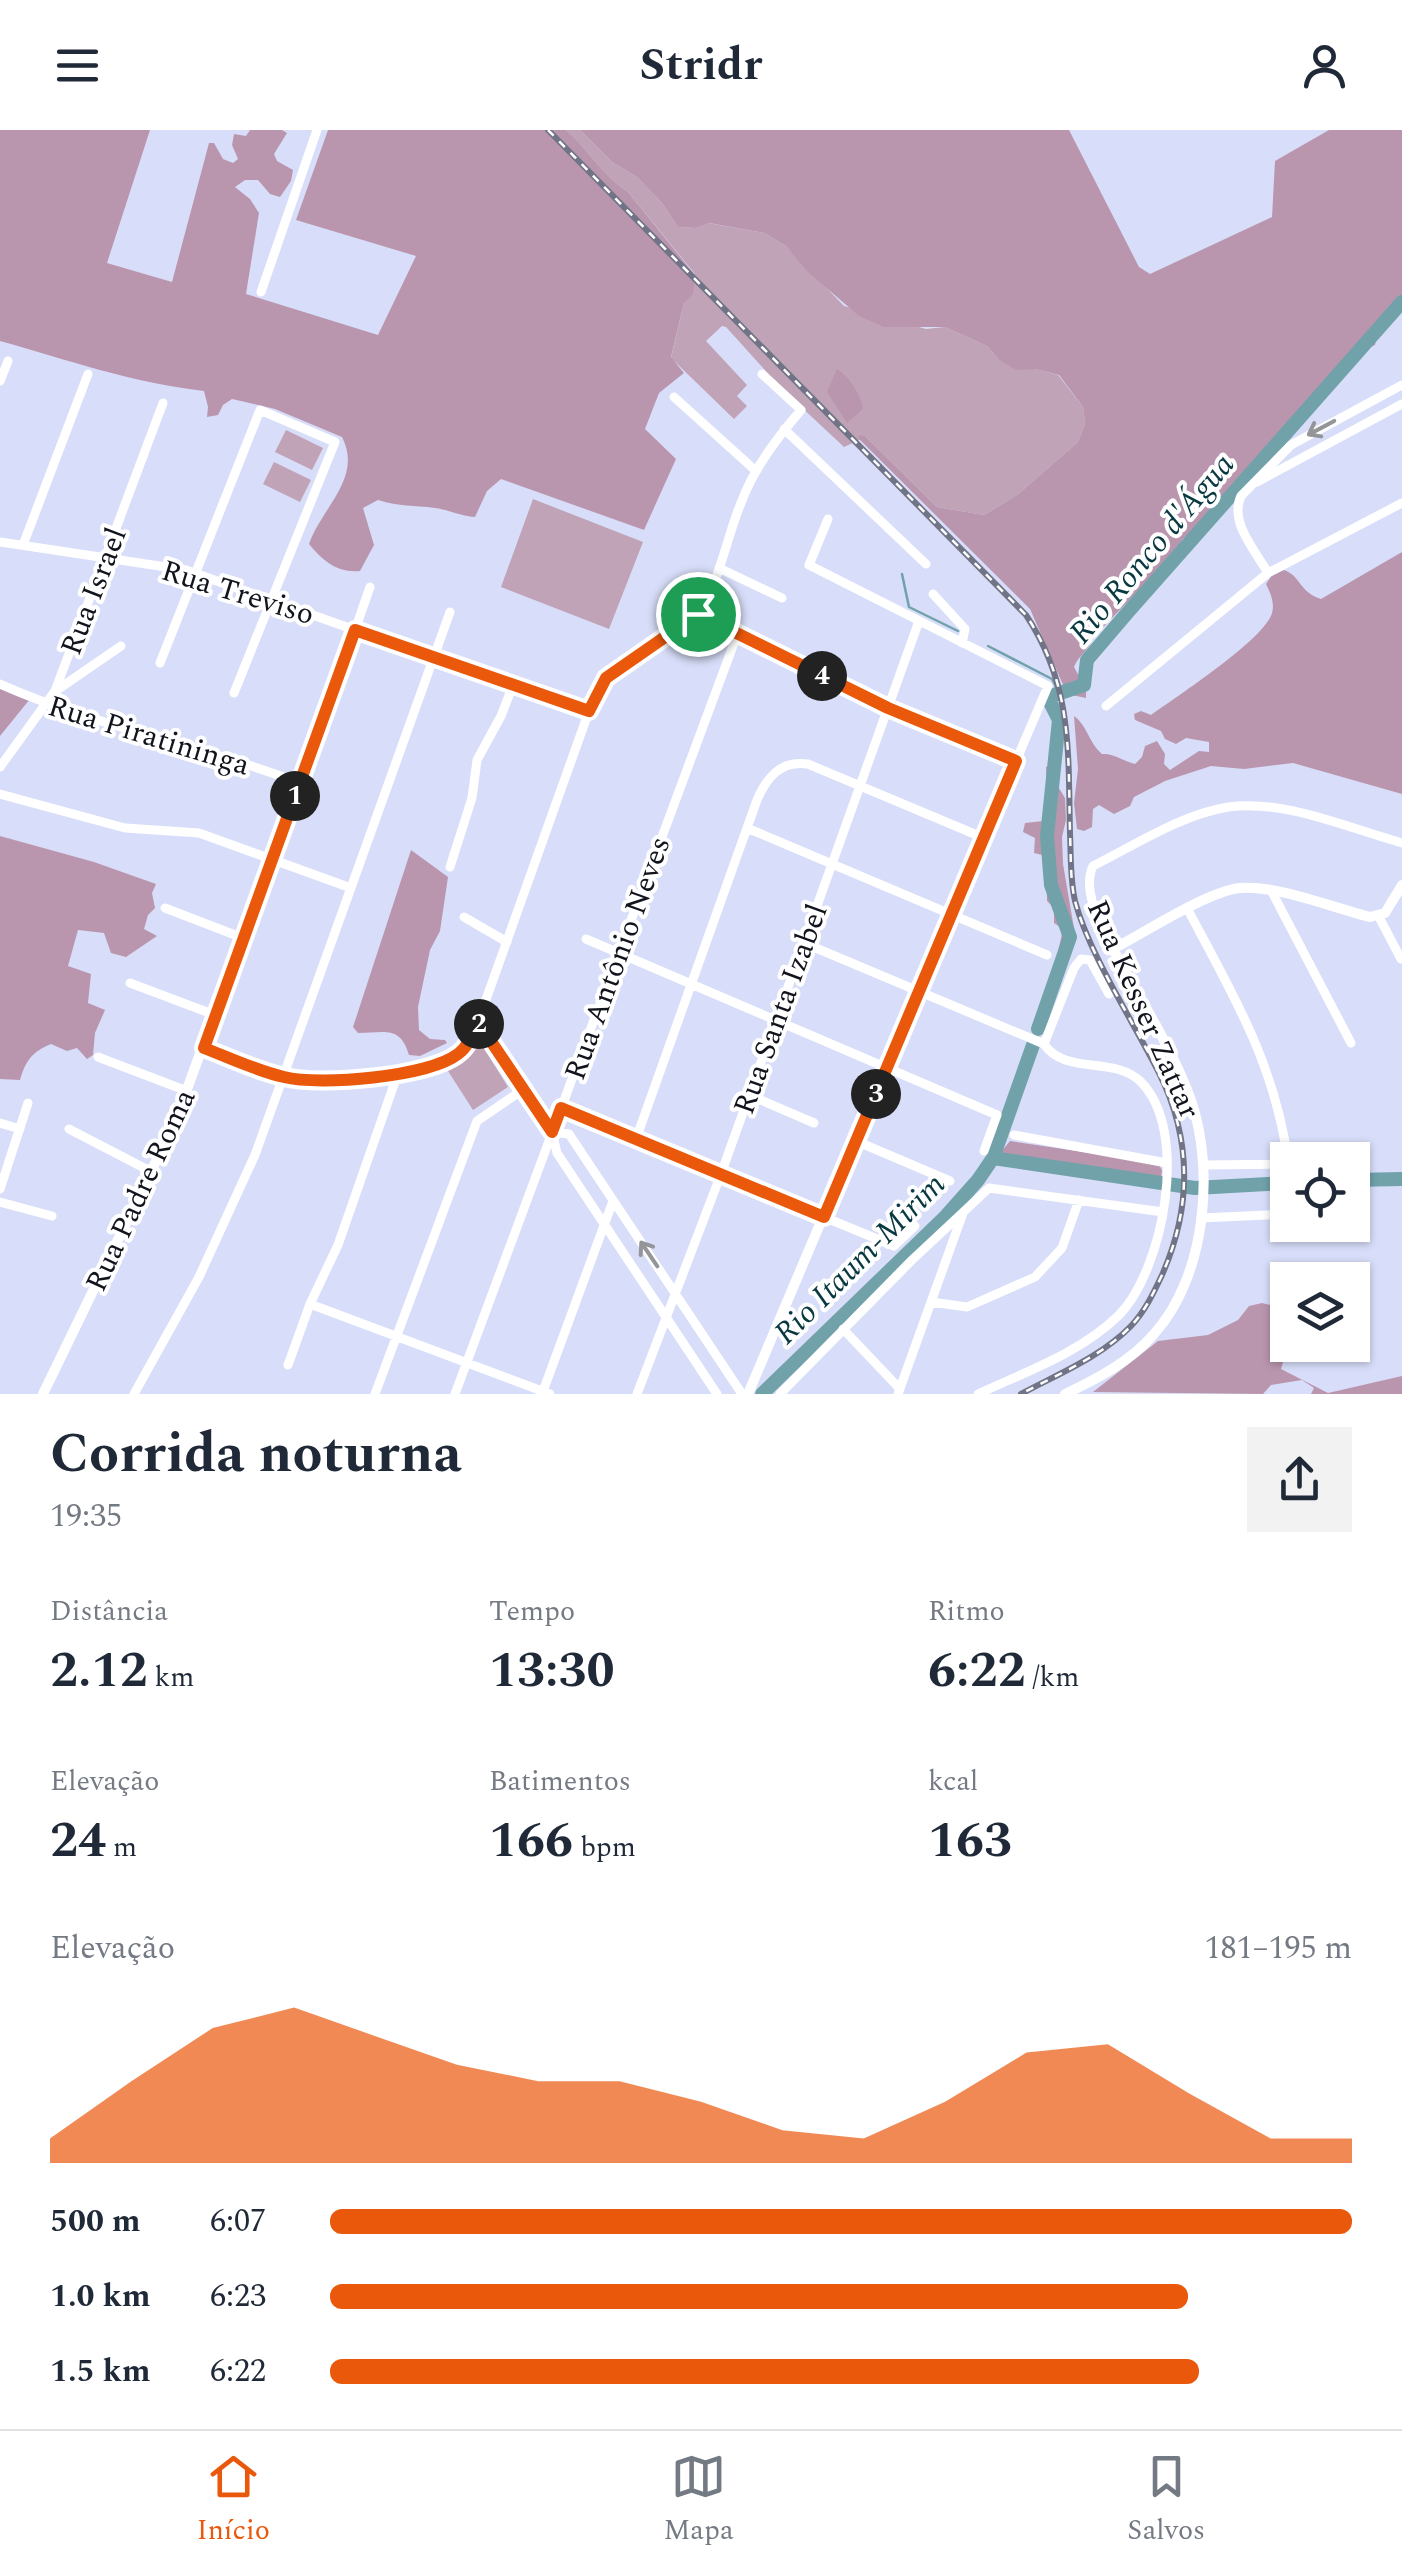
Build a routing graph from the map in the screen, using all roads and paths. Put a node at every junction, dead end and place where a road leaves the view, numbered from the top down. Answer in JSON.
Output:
{"nodes":[{"id":1,"x":318,"y":130,"type":"edge"},
{"id":2,"x":261,"y":292,"type":"dead end"},
{"id":3,"x":8,"y":361,"type":"dead end"},
{"id":4,"x":88,"y":374,"type":"dead end"},
{"id":5,"x":762,"y":374,"type":"dead end"},
{"id":6,"x":0,"y":380,"type":"edge"},
{"id":7,"x":1402,"y":385,"type":"edge"},
{"id":8,"x":674,"y":397,"type":"dead end"},
{"id":9,"x":164,"y":403,"type":"dead end"},
{"id":10,"x":1402,"y":404,"type":"edge"},
{"id":11,"x":784,"y":429,"type":"junction"},
{"id":12,"x":756,"y":472,"type":"junction"},
{"id":13,"x":1250,"y":485,"type":"junction"},
{"id":14,"x":1402,"y":502,"type":"edge"},
{"id":15,"x":828,"y":519,"type":"dead end"},
{"id":16,"x":0,"y":542,"type":"edge"},
{"id":17,"x":23,"y":545,"type":"junction"},
{"id":18,"x":105,"y":558,"type":"junction"},
{"id":19,"x":926,"y":564,"type":"dead end"},
{"id":20,"x":719,"y":568,"type":"junction"},
{"id":21,"x":196,"y":573,"type":"junction"},
{"id":22,"x":1268,"y":573,"type":"junction"},
{"id":23,"x":370,"y":587,"type":"dead end"},
{"id":24,"x":933,"y":594,"type":"dead end"},
{"id":25,"x":782,"y":598,"type":"dead end"},
{"id":26,"x":272,"y":600,"type":"junction"},
{"id":27,"x":450,"y":612,"type":"dead end"},
{"id":28,"x":698,"y":614,"type":"junction"},
{"id":29,"x":920,"y":622,"type":"junction"},
{"id":30,"x":355,"y":630,"type":"junction"},
{"id":31,"x":736,"y":635,"type":"junction"},
{"id":32,"x":962,"y":643,"type":"junction"},
{"id":33,"x":121,"y":646,"type":"dead end"},
{"id":34,"x":434,"y":658,"type":"junction"},
{"id":35,"x":160,"y":663,"type":"dead end"},
{"id":36,"x":0,"y":684,"type":"edge"},
{"id":37,"x":512,"y":685,"type":"junction"},
{"id":38,"x":55,"y":692,"type":"junction"},
{"id":39,"x":234,"y":693,"type":"dead end"},
{"id":40,"x":46,"y":706,"type":"junction"},
{"id":41,"x":1106,"y":706,"type":"dead end"},
{"id":42,"x":888,"y":708,"type":"junction"},
{"id":43,"x":589,"y":711,"type":"junction"},
{"id":44,"x":1016,"y":761,"type":"junction"},
{"id":45,"x":0,"y":767,"type":"edge"},
{"id":46,"x":300,"y":783,"type":"junction"},
{"id":47,"x":860,"y":786,"type":"junction"},
{"id":48,"x":0,"y":794,"type":"edge"},
{"id":49,"x":747,"y":828,"type":"junction"},
{"id":50,"x":984,"y":838,"type":"junction"},
{"id":51,"x":1402,"y":843,"type":"edge"},
{"id":52,"x":272,"y":860,"type":"junction"},
{"id":53,"x":832,"y":864,"type":"junction"},
{"id":54,"x":450,"y":867,"type":"dead end"},
{"id":55,"x":1402,"y":886,"type":"edge"},
{"id":56,"x":351,"y":888,"type":"junction"},
{"id":57,"x":1272,"y":892,"type":"junction"},
{"id":58,"x":164,"y":908,"type":"dead end"},
{"id":59,"x":1188,"y":910,"type":"junction"},
{"id":60,"x":952,"y":914,"type":"junction"},
{"id":61,"x":464,"y":917,"type":"dead end"},
{"id":62,"x":1378,"y":917,"type":"junction"},
{"id":63,"x":243,"y":938,"type":"junction"},
{"id":64,"x":586,"y":939,"type":"dead end"},
{"id":65,"x":507,"y":942,"type":"junction"},
{"id":66,"x":804,"y":943,"type":"junction"},
{"id":67,"x":1114,"y":949,"type":"junction"},
{"id":68,"x":619,"y":952,"type":"junction"},
{"id":69,"x":1047,"y":955,"type":"dead end"},
{"id":70,"x":1401,"y":959,"type":"edge"},
{"id":71,"x":130,"y":983,"type":"dead end"},
{"id":72,"x":692,"y":984,"type":"junction"},
{"id":73,"x":920,"y":990,"type":"junction"},
{"id":74,"x":1109,"y":994,"type":"dead end"},
{"id":75,"x":216,"y":1015,"type":"junction"},
{"id":76,"x":776,"y":1019,"type":"junction"},
{"id":77,"x":478,"y":1022,"type":"junction"},
{"id":78,"x":1044,"y":1044,"type":"junction"},
{"id":79,"x":1351,"y":1044,"type":"dead end"},
{"id":80,"x":204,"y":1048,"type":"junction"},
{"id":81,"x":98,"y":1057,"type":"dead end"},
{"id":82,"x":887,"y":1067,"type":"junction"},
{"id":83,"x":398,"y":1072,"type":"junction"},
{"id":84,"x":283,"y":1077,"type":"junction"},
{"id":85,"x":524,"y":1089,"type":"junction"},
{"id":86,"x":187,"y":1091,"type":"junction"},
{"id":87,"x":749,"y":1096,"type":"junction"},
{"id":88,"x":28,"y":1104,"type":"dead end"},
{"id":89,"x":561,"y":1108,"type":"junction"},
{"id":90,"x":0,"y":1123,"type":"edge"},
{"id":91,"x":814,"y":1123,"type":"dead end"},
{"id":92,"x":20,"y":1128,"type":"junction"},
{"id":93,"x":69,"y":1129,"type":"dead end"},
{"id":94,"x":552,"y":1132,"type":"junction"},
{"id":95,"x":1014,"y":1135,"type":"dead end"},
{"id":96,"x":636,"y":1138,"type":"junction"},
{"id":97,"x":856,"y":1141,"type":"junction"},
{"id":98,"x":1285,"y":1142,"type":"edge"},
{"id":99,"x":984,"y":1150,"type":"dead end"},
{"id":100,"x":1167,"y":1163,"type":"junction"},
{"id":101,"x":1270,"y":1163,"type":"edge"},
{"id":102,"x":1204,"y":1165,"type":"junction"},
{"id":103,"x":152,"y":1172,"type":"junction"},
{"id":104,"x":721,"y":1174,"type":"junction"},
{"id":105,"x":950,"y":1181,"type":"dead end"},
{"id":106,"x":0,"y":1189,"type":"edge"},
{"id":107,"x":613,"y":1200,"type":"junction"},
{"id":108,"x":1080,"y":1200,"type":"junction"},
{"id":109,"x":0,"y":1202,"type":"edge"},
{"id":110,"x":964,"y":1212,"type":"junction"},
{"id":111,"x":1163,"y":1212,"type":"junction"},
{"id":112,"x":1270,"y":1215,"type":"edge"},
{"id":113,"x":52,"y":1216,"type":"dead end"},
{"id":114,"x":824,"y":1217,"type":"junction"},
{"id":115,"x":1201,"y":1218,"type":"junction"},
{"id":116,"x":604,"y":1225,"type":"junction"},
{"id":117,"x":915,"y":1226,"type":"dead end"},
{"id":118,"x":676,"y":1295,"type":"junction"},
{"id":119,"x":931,"y":1302,"type":"junction"},
{"id":120,"x":310,"y":1304,"type":"junction"},
{"id":121,"x":667,"y":1319,"type":"junction"},
{"id":122,"x":843,"y":1330,"type":"junction"},
{"id":123,"x":396,"y":1336,"type":"junction"},
{"id":124,"x":711,"y":1348,"type":"junction"},
{"id":125,"x":694,"y":1359,"type":"junction"},
{"id":126,"x":467,"y":1363,"type":"junction"},
{"id":127,"x":288,"y":1365,"type":"dead end"},
{"id":128,"x":899,"y":1391,"type":"edge"},
{"id":129,"x":545,"y":1393,"type":"edge"},
{"id":130,"x":43,"y":1394,"type":"edge"},
{"id":131,"x":134,"y":1394,"type":"edge"},
{"id":132,"x":375,"y":1394,"type":"edge"},
{"id":133,"x":455,"y":1394,"type":"edge"},
{"id":134,"x":636,"y":1394,"type":"edge"},
{"id":135,"x":717,"y":1394,"type":"edge"},
{"id":136,"x":745,"y":1394,"type":"edge"},
{"id":137,"x":780,"y":1394,"type":"edge"},
{"id":138,"x":978,"y":1394,"type":"edge"},
{"id":139,"x":1065,"y":1394,"type":"edge"}],
"edges":[{"from":1,"to":2,"type":"street"},
{"from":3,"to":6,"type":"street"},
{"from":4,"to":17,"type":"street"},
{"from":5,"to":11,"type":"street"},
{"from":7,"to":13,"type":"street","one_way":true},
{"from":8,"to":12,"type":"street"},
{"from":9,"to":18,"type":"street","name":"Rua Israel"},
{"from":10,"to":13,"type":"street"},
{"from":11,"to":12,"type":"street"},
{"from":11,"to":19,"type":"street"},
{"from":12,"to":20,"type":"street"},
{"from":13,"to":22,"type":"street"},
{"from":14,"to":22,"type":"street"},
{"from":15,"to":29,"type":"street"},
{"from":16,"to":17,"type":"street","name":"Rua Treviso"},
{"from":17,"to":18,"type":"street","name":"Rua Treviso"},
{"from":18,"to":21,"type":"street","name":"Rua Treviso"},
{"from":18,"to":38,"type":"street","name":"Rua Israel"},
{"from":20,"to":25,"type":"street"},
{"from":20,"to":28,"type":"street"},
{"from":21,"to":26,"type":"street","name":"Rua Treviso"},
{"from":21,"to":26,"type":"street"},
{"from":21,"to":35,"type":"street"},
{"from":22,"to":41,"type":"street"},
{"from":23,"to":30,"type":"street","name":"Rua Padre Roma"},
{"from":24,"to":32,"type":"street"},
{"from":26,"to":30,"type":"street","name":"Rua Treviso"},
{"from":26,"to":39,"type":"street"},
{"from":27,"to":34,"type":"street"},
{"from":28,"to":31,"type":"street"},
{"from":28,"to":43,"type":"street"},
{"from":29,"to":32,"type":"street"},
{"from":29,"to":42,"type":"street","name":"Rua Santa Izabel"},
{"from":30,"to":34,"type":"street"},
{"from":30,"to":46,"type":"street","name":"Rua Padre Roma"},
{"from":31,"to":42,"type":"street"},
{"from":31,"to":68,"type":"street","name":"Rua Antônio Neves"},
{"from":32,"to":44,"type":"street"},
{"from":33,"to":38,"type":"street"},
{"from":34,"to":37,"type":"street"},
{"from":34,"to":56,"type":"street"},
{"from":36,"to":40,"type":"street","name":"Rua Piratininga"},
{"from":37,"to":43,"type":"street"},
{"from":37,"to":54,"type":"street"},
{"from":38,"to":40,"type":"street","name":"Rua Israel"},
{"from":40,"to":45,"type":"street","name":"Rua Israel"},
{"from":40,"to":46,"type":"street","name":"Rua Piratininga"},
{"from":42,"to":44,"type":"street"},
{"from":42,"to":47,"type":"street","name":"Rua Santa Izabel"},
{"from":43,"to":65,"type":"street"},
{"from":44,"to":50,"type":"street"},
{"from":46,"to":52,"type":"street","name":"Rua Padre Roma"},
{"from":47,"to":49,"type":"street"},
{"from":47,"to":50,"type":"street"},
{"from":47,"to":53,"type":"street","name":"Rua Santa Izabel"},
{"from":48,"to":52,"type":"street"},
{"from":49,"to":53,"type":"street"},
{"from":49,"to":72,"type":"street"},
{"from":50,"to":60,"type":"street"},
{"from":51,"to":67,"type":"street","name":"Rua Kesser Zattar"},
{"from":52,"to":56,"type":"street"},
{"from":52,"to":63,"type":"street","name":"Rua Padre Roma"},
{"from":53,"to":60,"type":"street"},
{"from":53,"to":66,"type":"street","name":"Rua Santa Izabel"},
{"from":55,"to":62,"type":"street"},
{"from":56,"to":84,"type":"street"},
{"from":57,"to":59,"type":"street"},
{"from":57,"to":62,"type":"street"},
{"from":57,"to":79,"type":"street"},
{"from":58,"to":63,"type":"street"},
{"from":59,"to":67,"type":"street"},
{"from":59,"to":98,"type":"street"},
{"from":60,"to":69,"type":"street"},
{"from":60,"to":73,"type":"street"},
{"from":61,"to":65,"type":"street"},
{"from":62,"to":70,"type":"street"},
{"from":63,"to":75,"type":"street","name":"Rua Padre Roma"},
{"from":64,"to":68,"type":"street"},
{"from":65,"to":77,"type":"street"},
{"from":66,"to":73,"type":"street"},
{"from":66,"to":76,"type":"street","name":"Rua Santa Izabel"},
{"from":67,"to":102,"type":"street","name":"Rua Kesser Zattar"},
{"from":68,"to":72,"type":"street"},
{"from":68,"to":89,"type":"street","name":"Rua Antônio Neves"},
{"from":71,"to":75,"type":"street"},
{"from":72,"to":76,"type":"street"},
{"from":72,"to":96,"type":"street"},
{"from":73,"to":78,"type":"street"},
{"from":73,"to":82,"type":"street"},
{"from":74,"to":78,"type":"street"},
{"from":75,"to":80,"type":"street","name":"Rua Padre Roma"},
{"from":76,"to":82,"type":"street"},
{"from":76,"to":87,"type":"street","name":"Rua Santa Izabel"},
{"from":77,"to":83,"type":"street"},
{"from":77,"to":85,"type":"street"},
{"from":78,"to":100,"type":"street"},
{"from":80,"to":84,"type":"street"},
{"from":80,"to":86,"type":"street","name":"Rua Padre Roma"},
{"from":81,"to":86,"type":"street"},
{"from":82,"to":97,"type":"street"},
{"from":82,"to":99,"type":"street"},
{"from":83,"to":84,"type":"street"},
{"from":83,"to":120,"type":"street"},
{"from":84,"to":131,"type":"street"},
{"from":85,"to":94,"type":"street"},
{"from":85,"to":123,"type":"street"},
{"from":86,"to":103,"type":"street","name":"Rua Padre Roma"},
{"from":87,"to":91,"type":"street"},
{"from":87,"to":104,"type":"street","name":"Rua Santa Izabel"},
{"from":88,"to":92,"type":"street"},
{"from":89,"to":94,"type":"street","name":"Rua Antônio Neves"},
{"from":89,"to":96,"type":"street"},
{"from":90,"to":92,"type":"street"},
{"from":92,"to":106,"type":"street"},
{"from":93,"to":103,"type":"street"},
{"from":94,"to":107,"type":"street"},
{"from":94,"to":116,"type":"street"},
{"from":94,"to":126,"type":"street","name":"Rua Antônio Neves"},
{"from":95,"to":100,"type":"street"},
{"from":96,"to":104,"type":"street"},
{"from":97,"to":105,"type":"street"},
{"from":97,"to":114,"type":"street"},
{"from":100,"to":111,"type":"street"},
{"from":101,"to":102,"type":"street"},
{"from":102,"to":115,"type":"street","name":"Rua Kesser Zattar"},
{"from":103,"to":130,"type":"street","name":"Rua Padre Roma"},
{"from":104,"to":114,"type":"street"},
{"from":104,"to":118,"type":"street","name":"Rua Santa Izabel"},
{"from":107,"to":116,"type":"street"},
{"from":118,"to":107,"type":"street","one_way":true},
{"from":108,"to":110,"type":"street"},
{"from":108,"to":111,"type":"street"},
{"from":108,"to":119,"type":"street"},
{"from":109,"to":113,"type":"street"},
{"from":110,"to":119,"type":"street"},
{"from":110,"to":122,"type":"street"},
{"from":111,"to":138,"type":"street"},
{"from":112,"to":115,"type":"street"},
{"from":114,"to":117,"type":"street"},
{"from":114,"to":136,"type":"street"},
{"from":115,"to":139,"type":"street","name":"Rua Kesser Zattar"},
{"from":116,"to":121,"type":"street"},
{"from":116,"to":129,"type":"street"},
{"from":118,"to":121,"type":"street","name":"Rua Santa Izabel"},
{"from":118,"to":124,"type":"street"},
{"from":119,"to":128,"type":"street"},
{"from":120,"to":123,"type":"street"},
{"from":120,"to":127,"type":"street"},
{"from":121,"to":125,"type":"street"},
{"from":121,"to":134,"type":"street","name":"Rua Santa Izabel"},
{"from":122,"to":128,"type":"street"},
{"from":122,"to":137,"type":"street"},
{"from":123,"to":126,"type":"street"},
{"from":123,"to":132,"type":"street"},
{"from":124,"to":125,"type":"street"},
{"from":124,"to":136,"type":"street"},
{"from":125,"to":135,"type":"street"},
{"from":126,"to":129,"type":"street"},
{"from":126,"to":133,"type":"street","name":"Rua Antônio Neves"}]}
